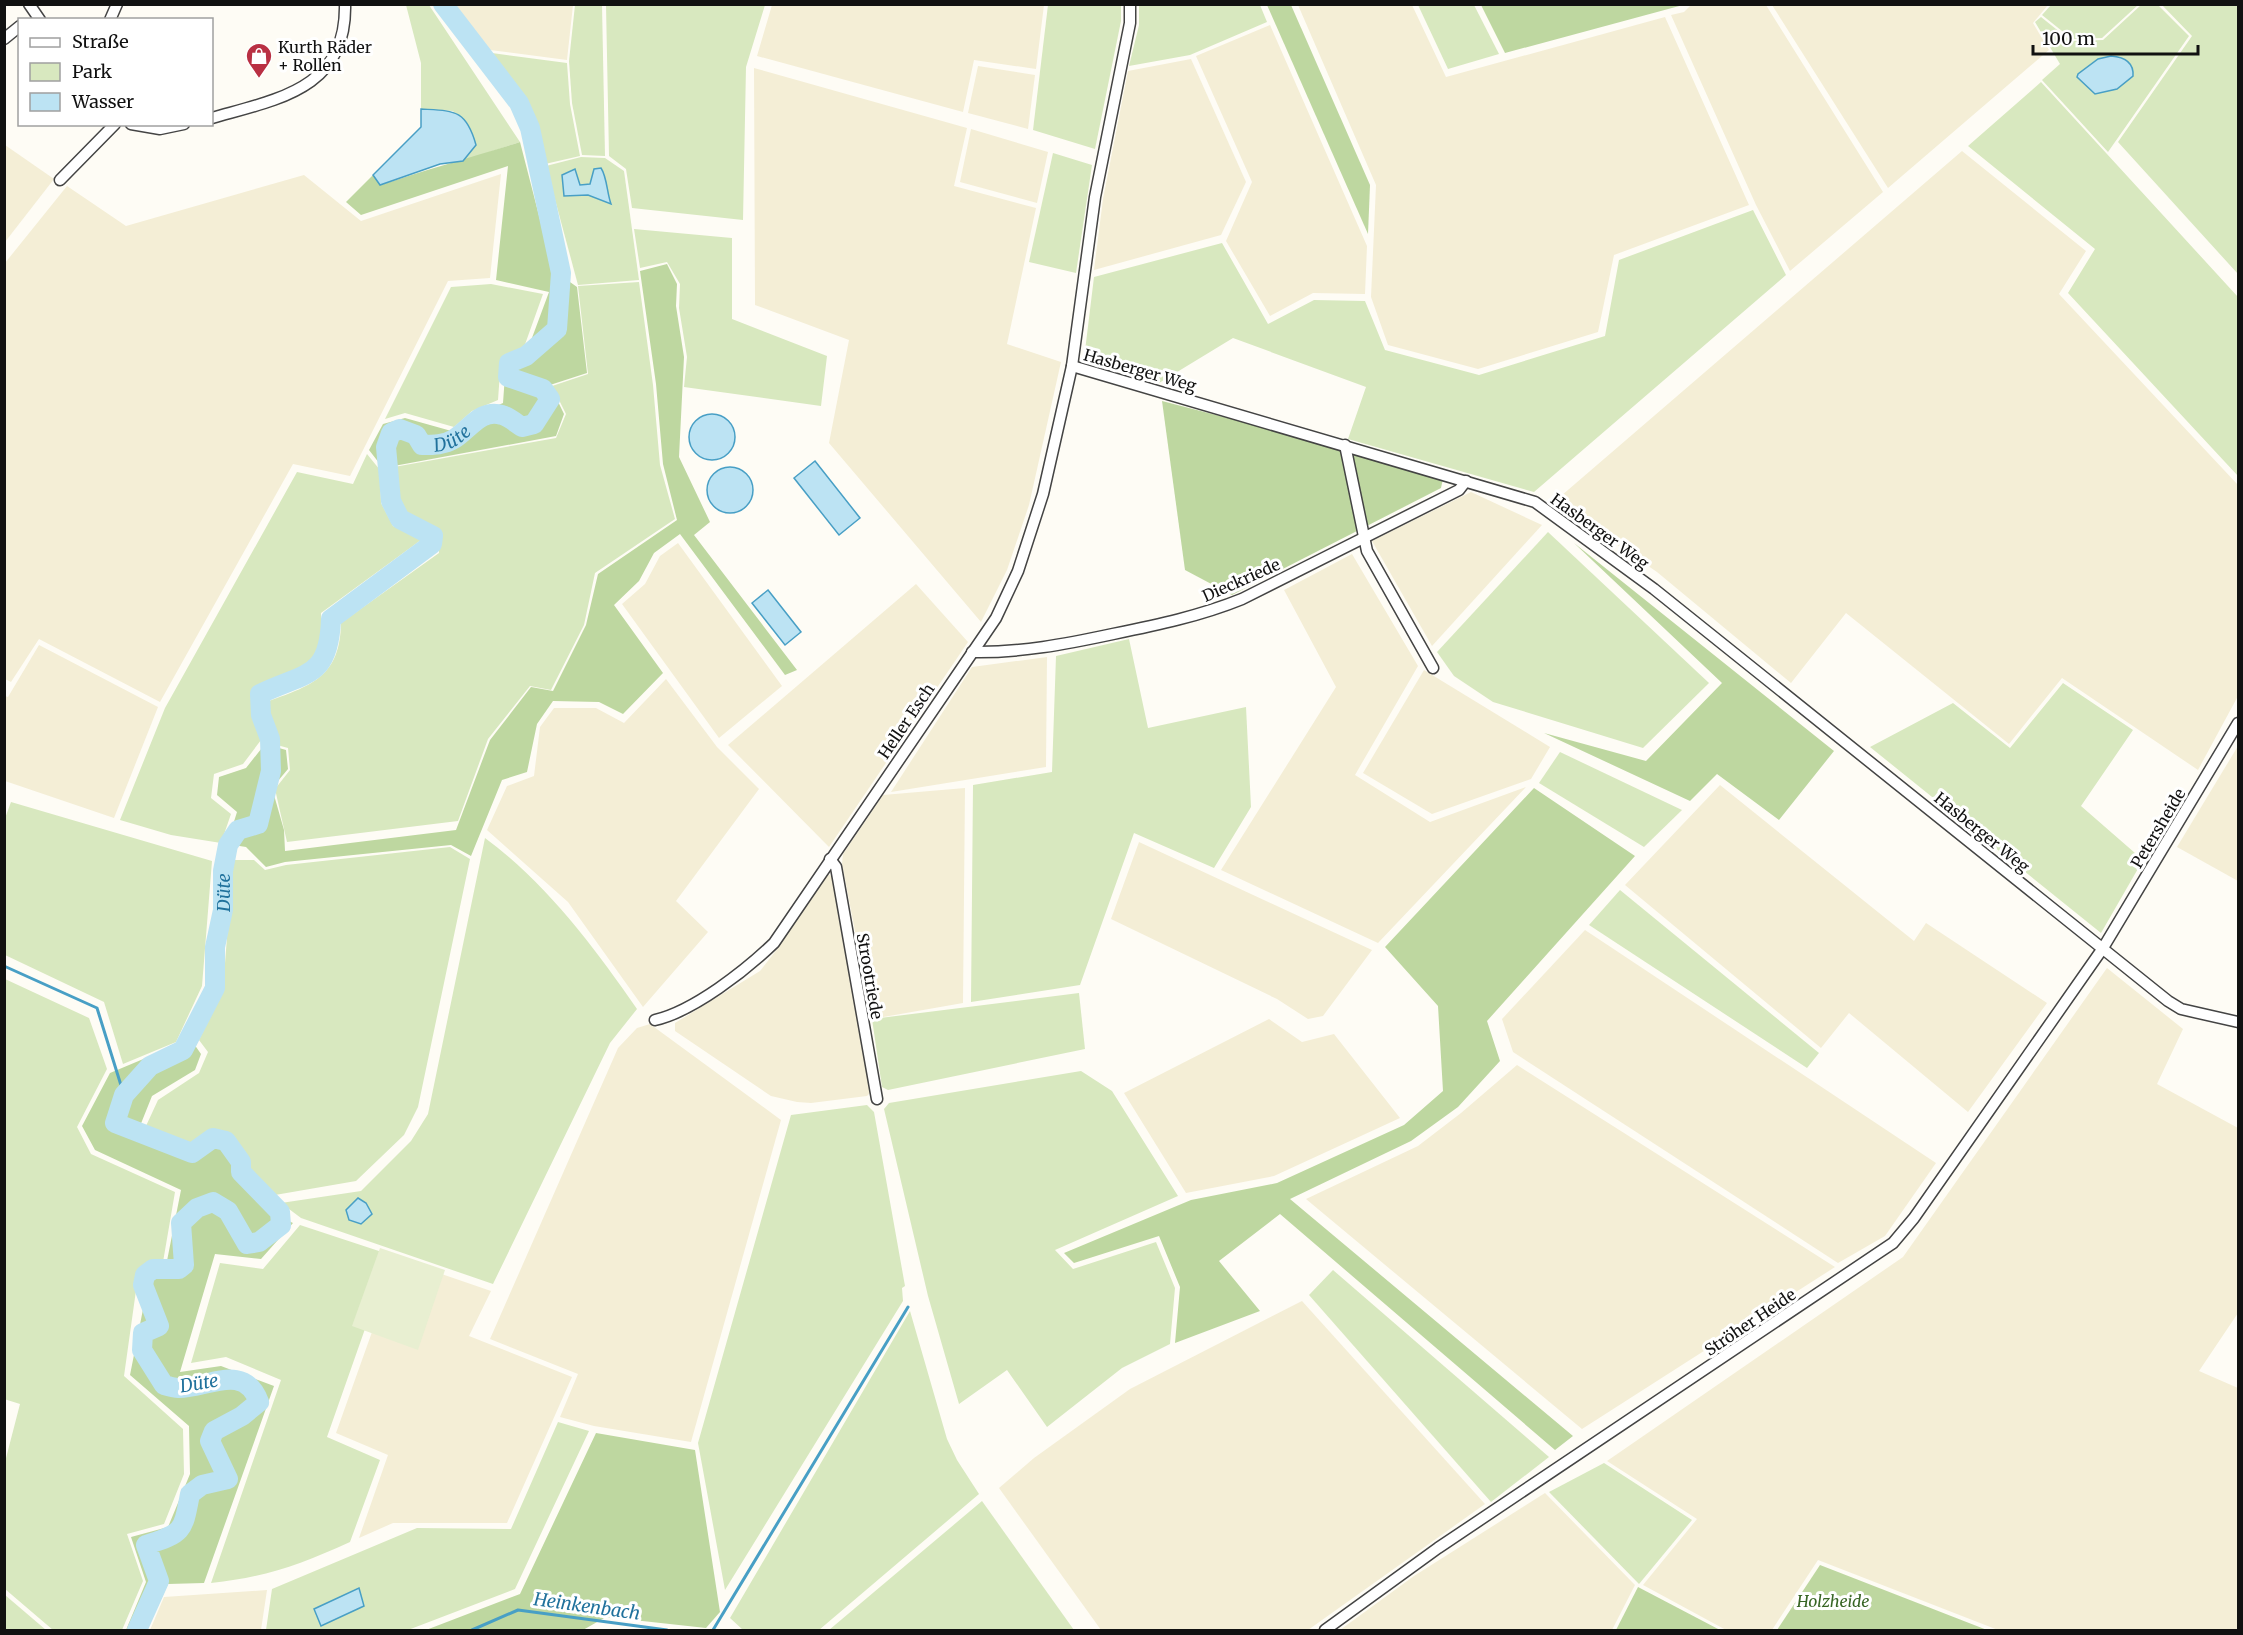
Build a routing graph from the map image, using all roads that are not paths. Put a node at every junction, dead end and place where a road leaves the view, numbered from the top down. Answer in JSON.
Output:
{"nodes":[{"id":1,"x":117,"y":4,"type":"edge"},
{"id":2,"x":345,"y":4,"type":"edge"},
{"id":3,"x":1130,"y":4,"type":"edge"},
{"id":4,"x":111,"y":18,"type":"edge"},
{"id":5,"x":18,"y":28,"type":"edge"},
{"id":6,"x":4,"y":39,"type":"edge"},
{"id":7,"x":213,"y":118,"type":"edge"},
{"id":8,"x":112,"y":126,"type":"edge"},
{"id":9,"x":143,"y":126,"type":"edge"},
{"id":10,"x":174,"y":126,"type":"edge"},
{"id":11,"x":60,"y":180,"type":"dead end"},
{"id":12,"x":1072,"y":366,"type":"junction"},
{"id":13,"x":1345,"y":445,"type":"junction"},
{"id":14,"x":1466,"y":481,"type":"junction"},
{"id":15,"x":1362,"y":537,"type":"junction"},
{"id":16,"x":972,"y":652,"type":"junction"},
{"id":17,"x":1433,"y":668,"type":"dead end"},
{"id":18,"x":2238,"y":723,"type":"edge"},
{"id":19,"x":830,"y":859,"type":"junction"},
{"id":20,"x":2103,"y":948,"type":"junction"},
{"id":21,"x":656,"y":1020,"type":"dead end"},
{"id":22,"x":2238,"y":1022,"type":"edge"},
{"id":23,"x":877,"y":1099,"type":"dead end"},
{"id":24,"x":1324,"y":1630,"type":"edge"}],
"edges":[{"from":1,"to":4,"type":"street"},
{"from":2,"to":7,"type":"street"},
{"from":3,"to":12,"type":"street","name":"Hasberger Weg"},
{"from":5,"to":6,"type":"street"},
{"from":8,"to":11,"type":"street"},
{"from":9,"to":10,"type":"street"},
{"from":12,"to":13,"type":"street","name":"Hasberger Weg"},
{"from":12,"to":16,"type":"street","name":"Heller Esch"},
{"from":13,"to":14,"type":"street","name":"Hasberger Weg"},
{"from":13,"to":15,"type":"street"},
{"from":14,"to":15,"type":"street","name":"Dieckriede"},
{"from":14,"to":20,"type":"street","name":"Hasberger Weg"},
{"from":15,"to":16,"type":"street","name":"Dieckriede"},
{"from":15,"to":17,"type":"street"},
{"from":16,"to":19,"type":"street","name":"Heller Esch"},
{"from":18,"to":20,"type":"street","name":"Petersheide"},
{"from":19,"to":21,"type":"street","name":"Heller Esch"},
{"from":19,"to":23,"type":"street","name":"Strootriede"},
{"from":20,"to":22,"type":"street","name":"Hasberger Weg"},
{"from":20,"to":24,"type":"street","name":"Ströher Heide"}]}
